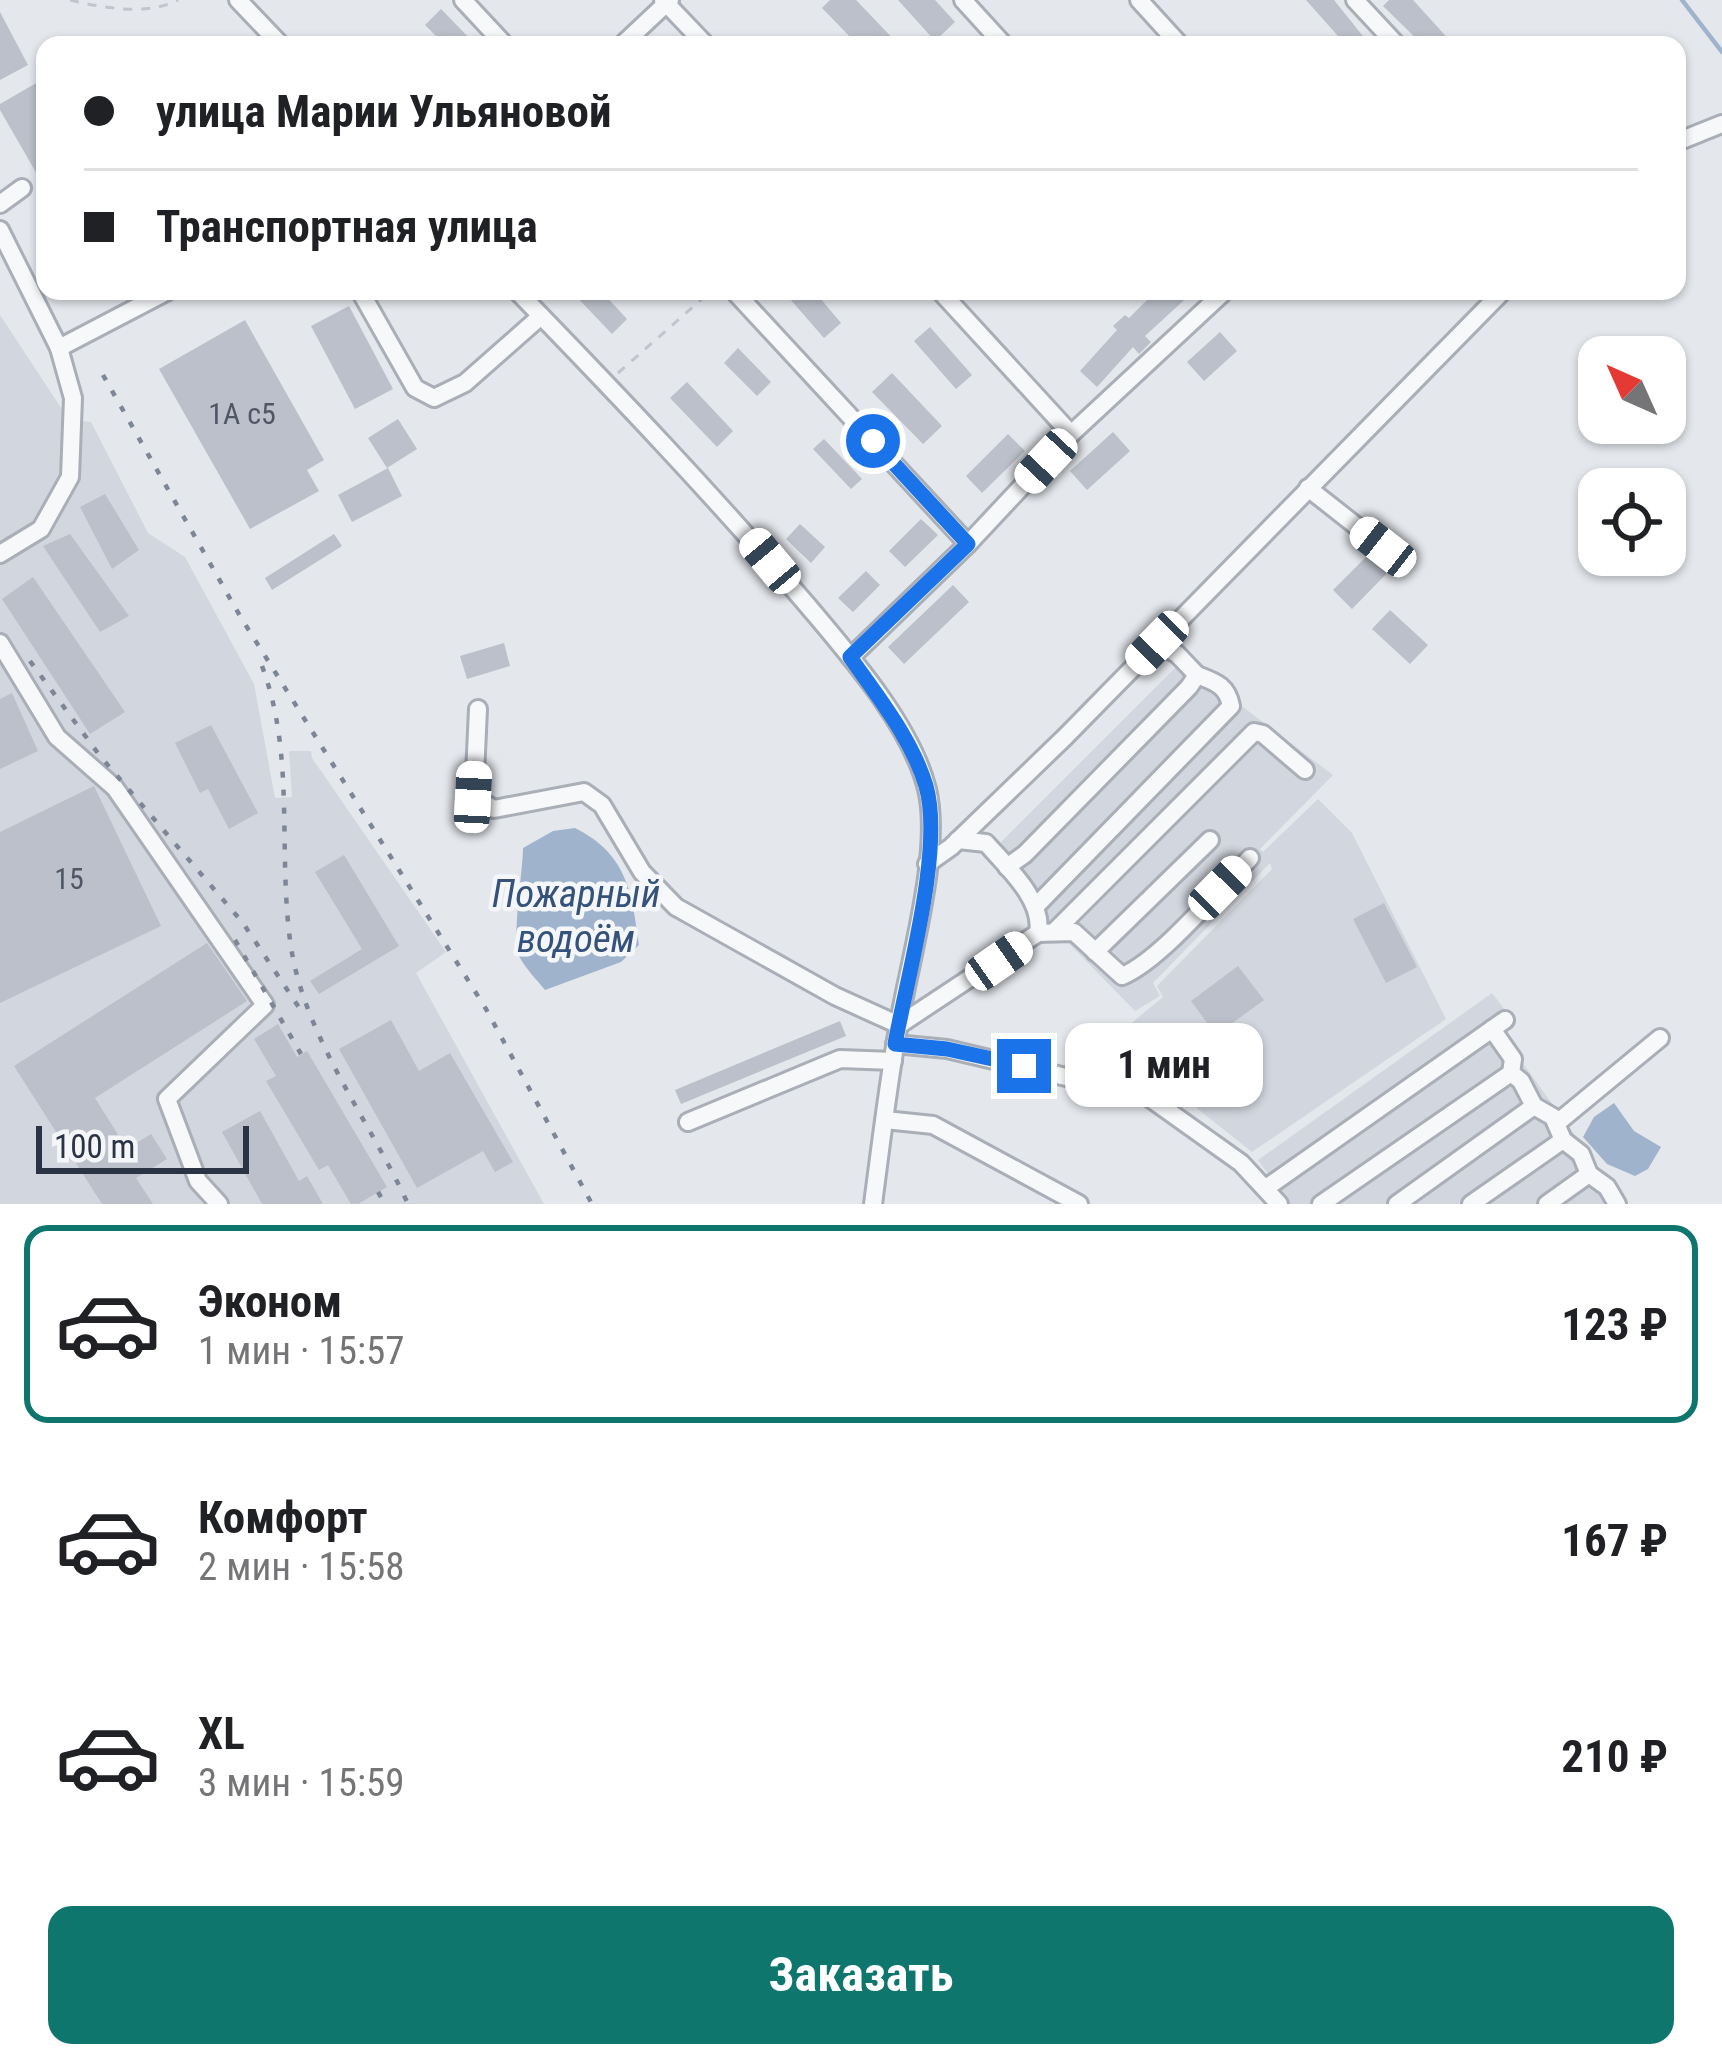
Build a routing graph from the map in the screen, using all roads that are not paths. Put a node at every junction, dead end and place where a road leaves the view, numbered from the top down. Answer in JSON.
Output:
{"nodes":[{"id":1,"x":238,"y":0,"type":"edge"},
{"id":2,"x":463,"y":0,"type":"edge"},
{"id":3,"x":963,"y":0,"type":"edge"},
{"id":4,"x":1138,"y":0,"type":"edge"},
{"id":5,"x":1355,"y":0,"type":"edge"},
{"id":6,"x":666,"y":1,"type":"edge"},
{"id":7,"x":272,"y":36,"type":"edge"},
{"id":8,"x":497,"y":36,"type":"edge"},
{"id":9,"x":631,"y":36,"type":"edge"},
{"id":10,"x":698,"y":36,"type":"edge"},
{"id":11,"x":996,"y":36,"type":"edge"},
{"id":12,"x":1172,"y":36,"type":"edge"},
{"id":13,"x":1388,"y":36,"type":"edge"},
{"id":14,"x":1722,"y":124,"type":"edge"},
{"id":15,"x":1686,"y":138,"type":"edge"},
{"id":16,"x":22,"y":188,"type":"dead end"},
{"id":17,"x":0,"y":204,"type":"edge"},
{"id":18,"x":0,"y":230,"type":"edge"},
{"id":19,"x":152,"y":300,"type":"edge"},
{"id":20,"x":365,"y":300,"type":"edge"},
{"id":21,"x":526,"y":300,"type":"edge"},
{"id":22,"x":742,"y":300,"type":"edge"},
{"id":23,"x":948,"y":300,"type":"edge"},
{"id":24,"x":1216,"y":300,"type":"edge"},
{"id":25,"x":1494,"y":300,"type":"edge"},
{"id":26,"x":542,"y":316,"type":"junction"},
{"id":27,"x":59,"y":348,"type":"junction"},
{"id":28,"x":1072,"y":434,"type":"junction"},
{"id":29,"x":1308,"y":488,"type":"junction"},
{"id":30,"x":968,"y":544,"type":"junction"},
{"id":31,"x":1383,"y":547,"type":"dead end"},
{"id":32,"x":0,"y":554,"type":"edge"},
{"id":33,"x":0,"y":643,"type":"edge"},
{"id":34,"x":1157,"y":643,"type":"junction"},
{"id":35,"x":850,"y":657,"type":"junction"},
{"id":36,"x":1196,"y":675,"type":"junction"},
{"id":37,"x":478,"y":709,"type":"dead end"},
{"id":38,"x":1305,"y":770,"type":"dead end"},
{"id":39,"x":958,"y":840,"type":"junction"},
{"id":40,"x":1210,"y":840,"type":"dead end"},
{"id":41,"x":1250,"y":858,"type":"dead end"},
{"id":42,"x":927,"y":864,"type":"junction"},
{"id":43,"x":1006,"y":867,"type":"junction"},
{"id":44,"x":1036,"y":906,"type":"junction"},
{"id":45,"x":1046,"y":933,"type":"junction"},
{"id":46,"x":1095,"y":952,"type":"junction"},
{"id":47,"x":1660,"y":1038,"type":"dead end"},
{"id":48,"x":896,"y":1044,"type":"junction"},
{"id":49,"x":1511,"y":1072,"type":"junction"},
{"id":50,"x":1534,"y":1106,"type":"junction"},
{"id":51,"x":885,"y":1120,"type":"junction"},
{"id":52,"x":688,"y":1122,"type":"dead end"},
{"id":53,"x":1560,"y":1131,"type":"junction"},
{"id":54,"x":1588,"y":1174,"type":"junction"},
{"id":55,"x":1266,"y":1188,"type":"junction"},
{"id":56,"x":218,"y":1204,"type":"edge"},
{"id":57,"x":873,"y":1204,"type":"edge"},
{"id":58,"x":1079,"y":1204,"type":"edge"},
{"id":59,"x":1279,"y":1204,"type":"edge"},
{"id":60,"x":1321,"y":1204,"type":"edge"},
{"id":61,"x":1397,"y":1204,"type":"edge"},
{"id":62,"x":1471,"y":1204,"type":"edge"},
{"id":63,"x":1547,"y":1204,"type":"edge"},
{"id":64,"x":1617,"y":1204,"type":"edge"}],
"edges":[{"from":1,"to":7,"type":"street"},
{"from":2,"to":8,"type":"street"},
{"from":3,"to":11,"type":"street"},
{"from":4,"to":12,"type":"street"},
{"from":5,"to":13,"type":"street"},
{"from":6,"to":9,"type":"street"},
{"from":6,"to":10,"type":"street"},
{"from":14,"to":15,"type":"street"},
{"from":16,"to":17,"type":"street"},
{"from":18,"to":27,"type":"street"},
{"from":19,"to":27,"type":"street"},
{"from":20,"to":26,"type":"street"},
{"from":21,"to":26,"type":"street"},
{"from":22,"to":30,"type":"street"},
{"from":23,"to":28,"type":"street"},
{"from":24,"to":28,"type":"street"},
{"from":25,"to":29,"type":"street"},
{"from":26,"to":35,"type":"street"},
{"from":27,"to":32,"type":"street"},
{"from":28,"to":30,"type":"street"},
{"from":29,"to":31,"type":"street"},
{"from":29,"to":34,"type":"street"},
{"from":30,"to":35,"type":"street"},
{"from":33,"to":56,"type":"street"},
{"from":34,"to":36,"type":"street"},
{"from":34,"to":39,"type":"street"},
{"from":35,"to":42,"type":"street"},
{"from":36,"to":43,"type":"street"},
{"from":36,"to":44,"type":"street"},
{"from":37,"to":48,"type":"street"},
{"from":38,"to":45,"type":"street"},
{"from":39,"to":42,"type":"street"},
{"from":39,"to":43,"type":"street"},
{"from":40,"to":46,"type":"street"},
{"from":41,"to":46,"type":"street"},
{"from":42,"to":48,"type":"street"},
{"from":43,"to":44,"type":"street"},
{"from":44,"to":45,"type":"street"},
{"from":45,"to":46,"type":"street"},
{"from":45,"to":48,"type":"street"},
{"from":47,"to":53,"type":"street"},
{"from":48,"to":51,"type":"street"},
{"from":48,"to":52,"type":"street"},
{"from":48,"to":55,"type":"street"},
{"from":49,"to":50,"type":"street"},
{"from":49,"to":55,"type":"street"},
{"from":49,"to":60,"type":"street"},
{"from":50,"to":53,"type":"street"},
{"from":50,"to":61,"type":"street"},
{"from":51,"to":57,"type":"street"},
{"from":51,"to":58,"type":"street"},
{"from":53,"to":54,"type":"street"},
{"from":53,"to":62,"type":"street"},
{"from":54,"to":63,"type":"street"},
{"from":54,"to":64,"type":"street"},
{"from":55,"to":59,"type":"street"}]}
